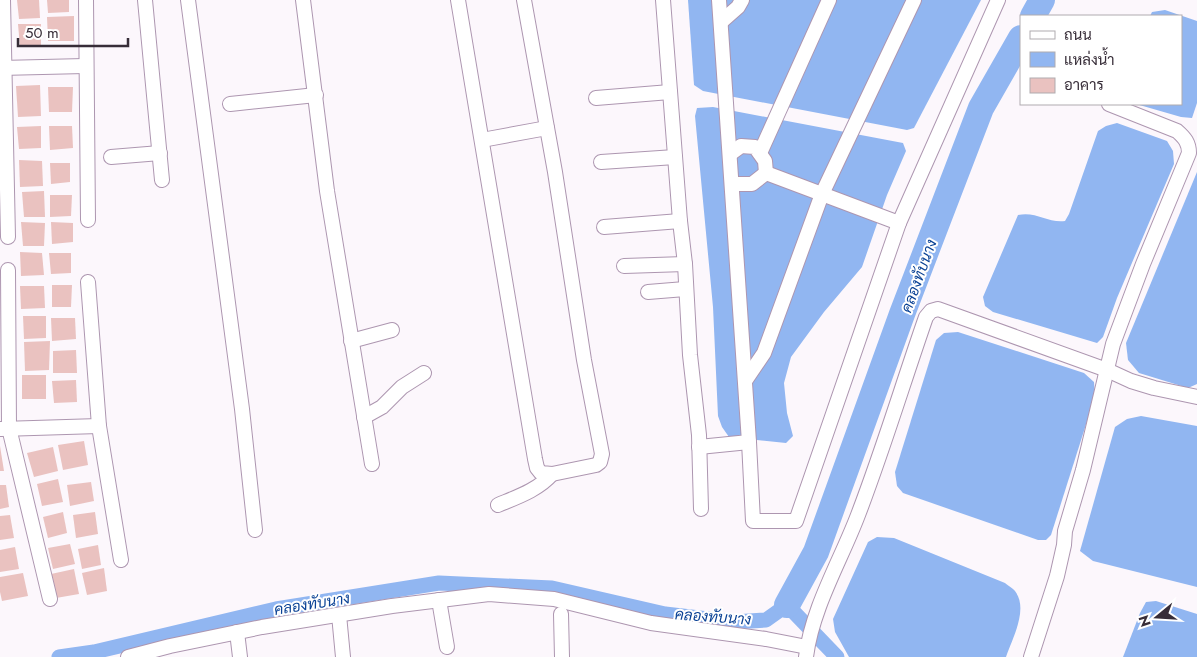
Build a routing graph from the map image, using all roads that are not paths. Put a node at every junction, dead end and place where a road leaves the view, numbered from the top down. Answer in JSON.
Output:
{"nodes":[{"id":1,"x":3,"y":0,"type":"edge"},
{"id":2,"x":86,"y":0,"type":"edge"},
{"id":3,"x":145,"y":0,"type":"edge"},
{"id":4,"x":188,"y":0,"type":"edge"},
{"id":5,"x":303,"y":0,"type":"edge"},
{"id":6,"x":458,"y":0,"type":"edge"},
{"id":7,"x":524,"y":0,"type":"edge"},
{"id":8,"x":664,"y":0,"type":"edge"},
{"id":9,"x":719,"y":0,"type":"edge"},
{"id":10,"x":742,"y":0,"type":"edge"},
{"id":11,"x":829,"y":0,"type":"edge"},
{"id":12,"x":914,"y":0,"type":"edge"},
{"id":13,"x":998,"y":0,"type":"edge"},
{"id":14,"x":721,"y":22,"type":"junction"},
{"id":15,"x":85,"y":66,"type":"junction"},
{"id":16,"x":2,"y":68,"type":"edge"},
{"id":17,"x":670,"y":92,"type":"junction"},
{"id":18,"x":316,"y":94,"type":"junction"},
{"id":19,"x":596,"y":98,"type":"dead end"},
{"id":20,"x":230,"y":104,"type":"dead end"},
{"id":21,"x":1111,"y":105,"type":"edge"},
{"id":22,"x":547,"y":128,"type":"junction"},
{"id":23,"x":482,"y":140,"type":"junction"},
{"id":24,"x":160,"y":153,"type":"junction"},
{"id":25,"x":760,"y":153,"type":"junction"},
{"id":26,"x":730,"y":154,"type":"junction"},
{"id":27,"x":111,"y":157,"type":"dead end"},
{"id":28,"x":675,"y":157,"type":"junction"},
{"id":29,"x":600,"y":162,"type":"dead end"},
{"id":30,"x":766,"y":174,"type":"junction"},
{"id":31,"x":162,"y":180,"type":"dead end"},
{"id":32,"x":732,"y":184,"type":"junction"},
{"id":33,"x":822,"y":194,"type":"junction"},
{"id":34,"x":88,"y":220,"type":"dead end"},
{"id":35,"x":680,"y":221,"type":"junction"},
{"id":36,"x":899,"y":222,"type":"junction"},
{"id":37,"x":604,"y":227,"type":"dead end"},
{"id":38,"x":8,"y":237,"type":"dead end"},
{"id":39,"x":685,"y":264,"type":"junction"},
{"id":40,"x":624,"y":266,"type":"dead end"},
{"id":41,"x":8,"y":270,"type":"dead end"},
{"id":42,"x":88,"y":282,"type":"dead end"},
{"id":43,"x":685,"y":289,"type":"junction"},
{"id":44,"x":648,"y":292,"type":"dead end"},
{"id":45,"x":392,"y":330,"type":"dead end"},
{"id":46,"x":351,"y":341,"type":"junction"},
{"id":47,"x":1107,"y":370,"type":"junction"},
{"id":48,"x":424,"y":373,"type":"dead end"},
{"id":49,"x":745,"y":381,"type":"junction"},
{"id":50,"x":1197,"y":397,"type":"edge"},
{"id":51,"x":364,"y":417,"type":"junction"},
{"id":52,"x":99,"y":426,"type":"junction"},
{"id":53,"x":5,"y":429,"type":"edge"},
{"id":54,"x":749,"y":442,"type":"junction"},
{"id":55,"x":699,"y":447,"type":"junction"},
{"id":56,"x":372,"y":464,"type":"dead end"},
{"id":57,"x":552,"y":474,"type":"junction"},
{"id":58,"x":498,"y":505,"type":"dead end"},
{"id":59,"x":701,"y":509,"type":"dead end"},
{"id":60,"x":254,"y":530,"type":"dead end"},
{"id":61,"x":121,"y":560,"type":"dead end"},
{"id":62,"x":50,"y":599,"type":"dead end"},
{"id":63,"x":439,"y":600,"type":"junction"},
{"id":64,"x":561,"y":614,"type":"dead end"},
{"id":65,"x":339,"y":615,"type":"junction"},
{"id":66,"x":237,"y":632,"type":"junction"},
{"id":67,"x":448,"y":647,"type":"dead end"},
{"id":68,"x":807,"y":652,"type":"edge"},
{"id":69,"x":128,"y":657,"type":"edge"},
{"id":70,"x":240,"y":657,"type":"edge"},
{"id":71,"x":343,"y":657,"type":"edge"},
{"id":72,"x":562,"y":657,"type":"edge"},
{"id":73,"x":1031,"y":657,"type":"edge"}],
"edges":[{"from":1,"to":16,"type":"street"},
{"from":2,"to":15,"type":"street"},
{"from":3,"to":24,"type":"street"},
{"from":4,"to":60,"type":"street"},
{"from":5,"to":18,"type":"street"},
{"from":6,"to":23,"type":"street"},
{"from":7,"to":22,"type":"street"},
{"from":8,"to":17,"type":"street"},
{"from":9,"to":14,"type":"street"},
{"from":10,"to":14,"type":"street"},
{"from":11,"to":25,"type":"street"},
{"from":12,"to":33,"type":"street"},
{"from":13,"to":36,"type":"street"},
{"from":14,"to":26,"type":"street"},
{"from":15,"to":16,"type":"street"},
{"from":15,"to":34,"type":"street"},
{"from":16,"to":38,"type":"street"},
{"from":17,"to":19,"type":"street"},
{"from":17,"to":28,"type":"street"},
{"from":18,"to":20,"type":"street"},
{"from":18,"to":46,"type":"street"},
{"from":21,"to":47,"type":"street"},
{"from":22,"to":23,"type":"street"},
{"from":22,"to":57,"type":"street"},
{"from":23,"to":57,"type":"street"},
{"from":24,"to":27,"type":"street"},
{"from":24,"to":31,"type":"street"},
{"from":25,"to":26,"type":"street"},
{"from":25,"to":30,"type":"street"},
{"from":26,"to":32,"type":"street"},
{"from":28,"to":29,"type":"street"},
{"from":28,"to":35,"type":"street"},
{"from":30,"to":32,"type":"street"},
{"from":30,"to":33,"type":"street"},
{"from":32,"to":49,"type":"street"},
{"from":33,"to":36,"type":"street"},
{"from":33,"to":49,"type":"street"},
{"from":35,"to":37,"type":"street"},
{"from":35,"to":39,"type":"street"},
{"from":36,"to":54,"type":"street"},
{"from":39,"to":40,"type":"street"},
{"from":39,"to":43,"type":"street"},
{"from":41,"to":53,"type":"street"},
{"from":42,"to":52,"type":"street"},
{"from":43,"to":44,"type":"street"},
{"from":43,"to":55,"type":"street"},
{"from":45,"to":46,"type":"street"},
{"from":46,"to":51,"type":"street"},
{"from":47,"to":50,"type":"street"},
{"from":47,"to":68,"type":"street"},
{"from":47,"to":73,"type":"street"},
{"from":48,"to":51,"type":"street"},
{"from":49,"to":54,"type":"street"},
{"from":51,"to":56,"type":"street"},
{"from":52,"to":53,"type":"street"},
{"from":52,"to":61,"type":"street"},
{"from":53,"to":62,"type":"street"},
{"from":54,"to":55,"type":"street"},
{"from":55,"to":59,"type":"street"},
{"from":57,"to":58,"type":"street"},
{"from":63,"to":65,"type":"street"},
{"from":63,"to":67,"type":"street"},
{"from":63,"to":68,"type":"street"},
{"from":64,"to":72,"type":"street"},
{"from":65,"to":66,"type":"street"},
{"from":65,"to":71,"type":"street"},
{"from":66,"to":69,"type":"street"},
{"from":66,"to":70,"type":"street"}]}
